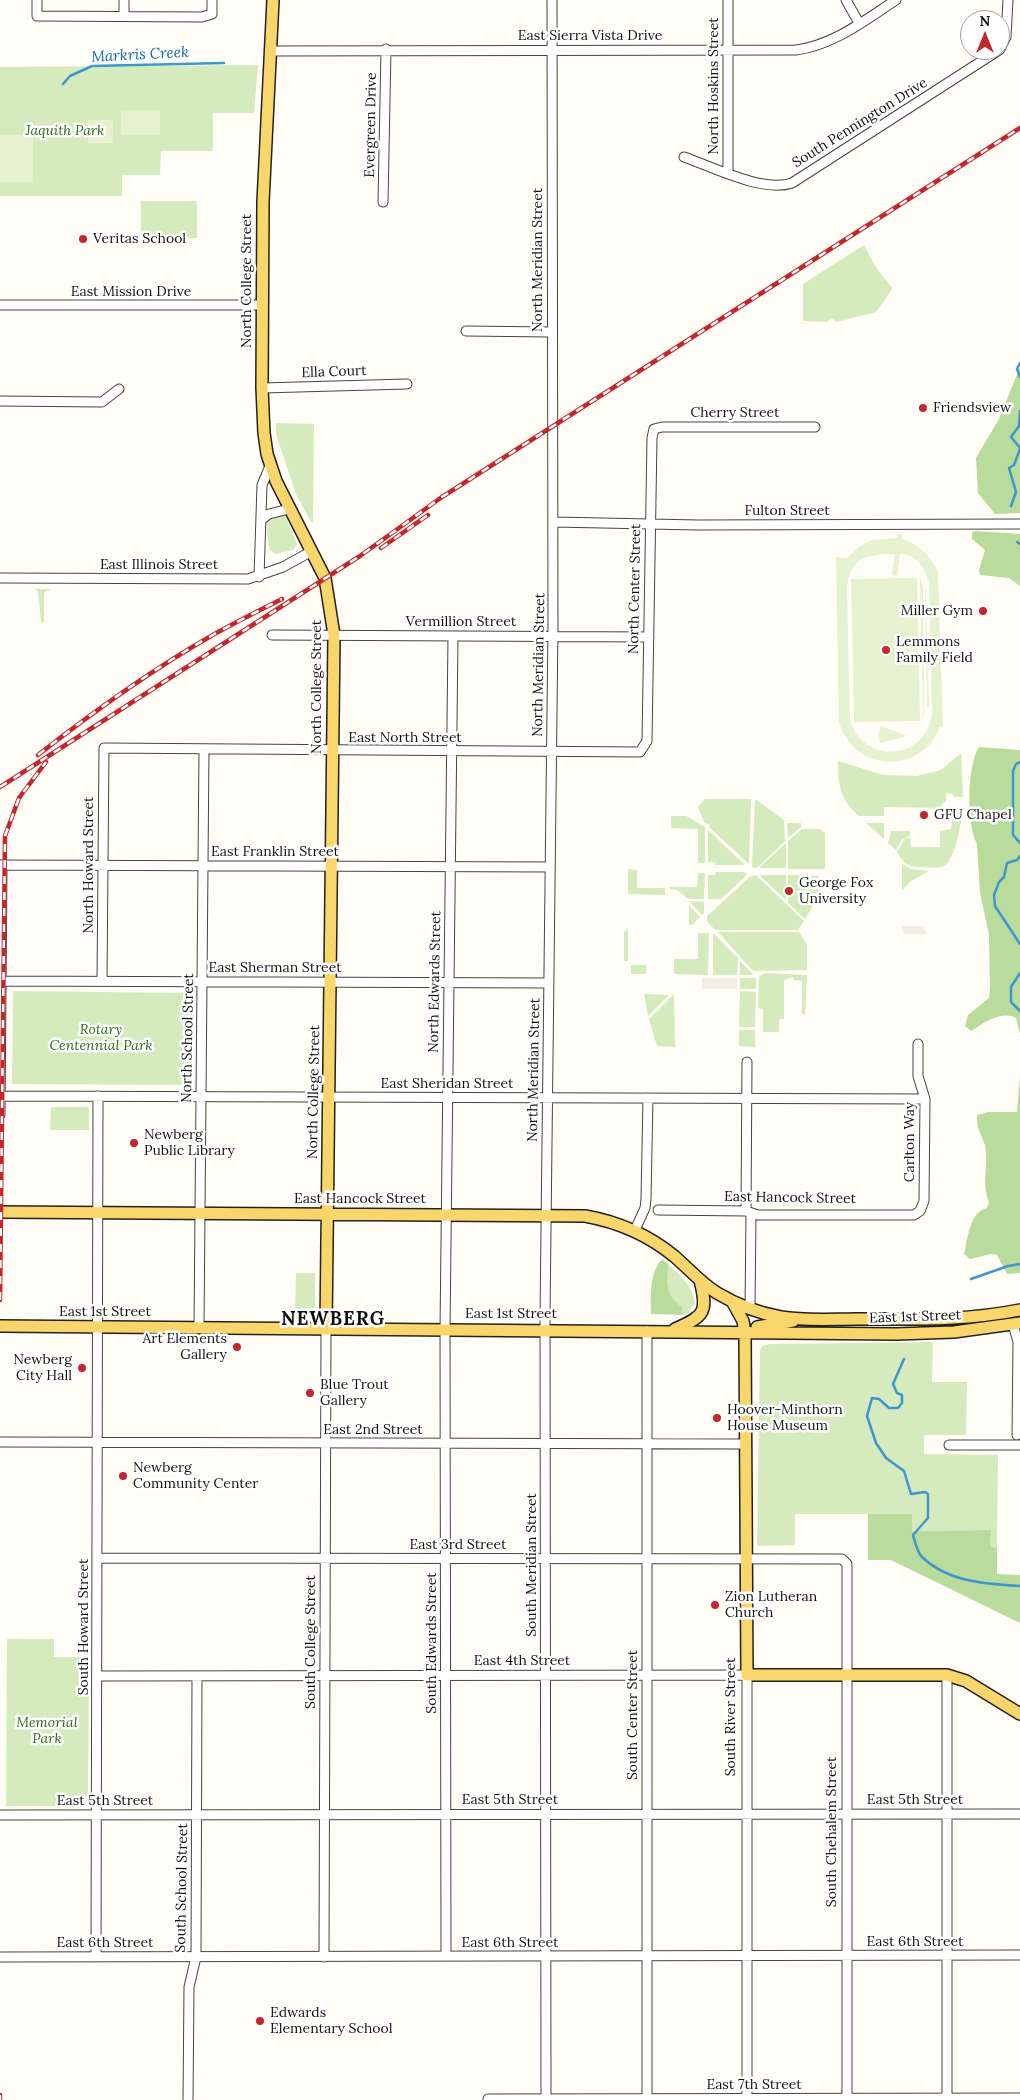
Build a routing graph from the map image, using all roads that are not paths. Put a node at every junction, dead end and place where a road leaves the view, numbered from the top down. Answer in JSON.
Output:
{"nodes":[{"id":1,"x":37,"y":0,"type":"edge"},
{"id":2,"x":124,"y":0,"type":"edge"},
{"id":3,"x":212,"y":0,"type":"edge"},
{"id":4,"x":273,"y":0,"type":"edge"},
{"id":5,"x":552,"y":0,"type":"edge"},
{"id":6,"x":728,"y":0,"type":"edge"},
{"id":7,"x":846,"y":0,"type":"edge"},
{"id":8,"x":896,"y":0,"type":"edge"},
{"id":9,"x":124,"y":16,"type":"junction"},
{"id":10,"x":859,"y":23,"type":"junction"},
{"id":11,"x":386,"y":49,"type":"junction"},
{"id":12,"x":552,"y":49,"type":"junction"},
{"id":13,"x":728,"y":50,"type":"junction"},
{"id":14,"x":271,"y":51,"type":"junction"},
{"id":15,"x":982,"y":60,"type":"edge"},
{"id":16,"x":684,"y":157,"type":"dead end"},
{"id":17,"x":728,"y":172,"type":"junction"},
{"id":18,"x":383,"y":202,"type":"dead end"},
{"id":19,"x":0,"y":305,"type":"edge"},
{"id":20,"x":262,"y":305,"type":"junction"},
{"id":21,"x":466,"y":331,"type":"dead end"},
{"id":22,"x":551,"y":332,"type":"junction"},
{"id":23,"x":407,"y":384,"type":"dead end"},
{"id":24,"x":262,"y":388,"type":"junction"},
{"id":25,"x":119,"y":389,"type":"dead end"},
{"id":26,"x":0,"y":402,"type":"edge"},
{"id":27,"x":815,"y":427,"type":"dead end"},
{"id":28,"x":654,"y":429,"type":"joint"},
{"id":29,"x":270,"y":466,"type":"junction"},
{"id":30,"x":289,"y":509,"type":"junction"},
{"id":31,"x":260,"y":520,"type":"junction"},
{"id":32,"x":554,"y":522,"type":"junction"},
{"id":33,"x":650,"y":524,"type":"junction"},
{"id":34,"x":1020,"y":524,"type":"edge"},
{"id":35,"x":312,"y":551,"type":"junction"},
{"id":36,"x":259,"y":576,"type":"junction"},
{"id":37,"x":0,"y":578,"type":"edge"},
{"id":38,"x":272,"y":635,"type":"dead end"},
{"id":39,"x":334,"y":635,"type":"junction"},
{"id":40,"x":453,"y":636,"type":"junction"},
{"id":41,"x":553,"y":637,"type":"junction"},
{"id":42,"x":648,"y":637,"type":"junction"},
{"id":43,"x":104,"y":748,"type":"joint"},
{"id":44,"x":204,"y":749,"type":"junction"},
{"id":45,"x":644,"y":749,"type":"joint"},
{"id":46,"x":333,"y":751,"type":"junction"},
{"id":47,"x":452,"y":752,"type":"junction"},
{"id":48,"x":552,"y":752,"type":"junction"},
{"id":49,"x":1,"y":865,"type":"edge"},
{"id":50,"x":103,"y":865,"type":"junction"},
{"id":51,"x":203,"y":866,"type":"junction"},
{"id":52,"x":332,"y":866,"type":"junction"},
{"id":53,"x":450,"y":866,"type":"junction"},
{"id":54,"x":550,"y":867,"type":"junction"},
{"id":55,"x":1,"y":981,"type":"edge"},
{"id":56,"x":102,"y":981,"type":"junction"},
{"id":57,"x":202,"y":982,"type":"junction"},
{"id":58,"x":330,"y":982,"type":"junction"},
{"id":59,"x":449,"y":983,"type":"junction"},
{"id":60,"x":549,"y":983,"type":"junction"},
{"id":61,"x":918,"y":1044,"type":"dead end"},
{"id":62,"x":747,"y":1062,"type":"dead end"},
{"id":63,"x":0,"y":1096,"type":"edge"},
{"id":64,"x":98,"y":1096,"type":"junction"},
{"id":65,"x":201,"y":1096,"type":"junction"},
{"id":66,"x":329,"y":1098,"type":"junction"},
{"id":67,"x":448,"y":1098,"type":"junction"},
{"id":68,"x":548,"y":1098,"type":"junction"},
{"id":69,"x":648,"y":1098,"type":"junction"},
{"id":70,"x":747,"y":1098,"type":"junction"},
{"id":71,"x":925,"y":1099,"type":"junction"},
{"id":72,"x":0,"y":1114,"type":"edge"},
{"id":73,"x":658,"y":1210,"type":"dead end"},
{"id":74,"x":920,"y":1211,"type":"joint"},
{"id":75,"x":0,"y":1212,"type":"edge"},
{"id":76,"x":100,"y":1212,"type":"junction"},
{"id":77,"x":748,"y":1212,"type":"junction"},
{"id":78,"x":200,"y":1213,"type":"junction"},
{"id":79,"x":327,"y":1213,"type":"junction"},
{"id":80,"x":446,"y":1214,"type":"junction"},
{"id":81,"x":546,"y":1214,"type":"junction"},
{"id":82,"x":634,"y":1230,"type":"junction"},
{"id":83,"x":700,"y":1280,"type":"junction"},
{"id":84,"x":732,"y":1301,"type":"junction"},
{"id":85,"x":750,"y":1309,"type":"junction"},
{"id":86,"x":1020,"y":1310,"type":"edge"},
{"id":87,"x":802,"y":1319,"type":"junction"},
{"id":88,"x":1017,"y":1323,"type":"edge"},
{"id":89,"x":0,"y":1326,"type":"edge"},
{"id":90,"x":99,"y":1327,"type":"junction"},
{"id":91,"x":199,"y":1327,"type":"junction"},
{"id":92,"x":326,"y":1328,"type":"junction"},
{"id":93,"x":445,"y":1329,"type":"junction"},
{"id":94,"x":545,"y":1330,"type":"junction"},
{"id":95,"x":647,"y":1331,"type":"junction"},
{"id":96,"x":672,"y":1331,"type":"junction"},
{"id":97,"x":745,"y":1333,"type":"junction"},
{"id":98,"x":1017,"y":1435,"type":"dead end"},
{"id":99,"x":0,"y":1442,"type":"edge"},
{"id":100,"x":98,"y":1442,"type":"junction"},
{"id":101,"x":445,"y":1443,"type":"junction"},
{"id":102,"x":325,"y":1444,"type":"junction"},
{"id":103,"x":545,"y":1444,"type":"junction"},
{"id":104,"x":646,"y":1444,"type":"junction"},
{"id":105,"x":745,"y":1444,"type":"junction"},
{"id":106,"x":949,"y":1444,"type":"dead end"},
{"id":107,"x":1020,"y":1445,"type":"edge"},
{"id":108,"x":98,"y":1558,"type":"junction"},
{"id":109,"x":325,"y":1558,"type":"junction"},
{"id":110,"x":445,"y":1559,"type":"junction"},
{"id":111,"x":546,"y":1559,"type":"junction"},
{"id":112,"x":646,"y":1559,"type":"junction"},
{"id":113,"x":746,"y":1559,"type":"junction"},
{"id":114,"x":847,"y":1564,"type":"joint"},
{"id":115,"x":747,"y":1675,"type":"junction"},
{"id":116,"x":845,"y":1675,"type":"junction"},
{"id":117,"x":947,"y":1675,"type":"junction"},
{"id":118,"x":98,"y":1676,"type":"junction"},
{"id":119,"x":197,"y":1676,"type":"junction"},
{"id":120,"x":324,"y":1676,"type":"junction"},
{"id":121,"x":446,"y":1676,"type":"junction"},
{"id":122,"x":546,"y":1676,"type":"junction"},
{"id":123,"x":646,"y":1676,"type":"junction"},
{"id":124,"x":1020,"y":1714,"type":"edge"},
{"id":125,"x":196,"y":1814,"type":"junction"},
{"id":126,"x":324,"y":1814,"type":"junction"},
{"id":127,"x":446,"y":1814,"type":"junction"},
{"id":128,"x":546,"y":1814,"type":"junction"},
{"id":129,"x":646,"y":1814,"type":"junction"},
{"id":130,"x":746,"y":1814,"type":"junction"},
{"id":131,"x":846,"y":1814,"type":"junction"},
{"id":132,"x":946,"y":1814,"type":"junction"},
{"id":133,"x":1020,"y":1814,"type":"edge"},
{"id":134,"x":0,"y":1815,"type":"edge"},
{"id":135,"x":97,"y":1815,"type":"junction"},
{"id":136,"x":946,"y":1955,"type":"junction"},
{"id":137,"x":1020,"y":1955,"type":"edge"},
{"id":138,"x":324,"y":1956,"type":"junction"},
{"id":139,"x":446,"y":1956,"type":"junction"},
{"id":140,"x":546,"y":1956,"type":"junction"},
{"id":141,"x":646,"y":1956,"type":"junction"},
{"id":142,"x":746,"y":1956,"type":"junction"},
{"id":143,"x":846,"y":1956,"type":"junction"},
{"id":144,"x":0,"y":1957,"type":"edge"},
{"id":145,"x":96,"y":1957,"type":"junction"},
{"id":146,"x":196,"y":1957,"type":"junction"},
{"id":147,"x":488,"y":2098,"type":"dead end"},
{"id":148,"x":1020,"y":2098,"type":"edge"},
{"id":149,"x":546,"y":2099,"type":"edge"},
{"id":150,"x":646,"y":2099,"type":"edge"},
{"id":151,"x":747,"y":2099,"type":"edge"},
{"id":152,"x":847,"y":2099,"type":"edge"},
{"id":153,"x":947,"y":2099,"type":"edge"},
{"id":154,"x":188,"y":2100,"type":"edge"}],
"edges":[{"from":1,"to":9,"type":"street"},
{"from":2,"to":9,"type":"street"},
{"from":3,"to":9,"type":"street"},
{"from":4,"to":14,"type":"main road","name":"North College Street"},
{"from":5,"to":12,"type":"street","name":"North Meridian Street"},
{"from":6,"to":13,"type":"street","name":"North Hoskins Street"},
{"from":7,"to":10,"type":"street"},
{"from":8,"to":10,"type":"street","name":"East Sierra Vista Drive"},
{"from":10,"to":13,"type":"street","name":"East Sierra Vista Drive"},
{"from":11,"to":12,"type":"street","name":"East Sierra Vista Drive"},
{"from":11,"to":14,"type":"street","name":"East Sierra Vista Drive"},
{"from":11,"to":18,"type":"street","name":"Evergreen Drive"},
{"from":12,"to":13,"type":"street","name":"East Sierra Vista Drive"},
{"from":12,"to":22,"type":"street","name":"North Meridian Street"},
{"from":13,"to":17,"type":"street","name":"North Hoskins Street"},
{"from":14,"to":20,"type":"main road","name":"North College Street"},
{"from":15,"to":17,"type":"street","name":"South Pennington Drive"},
{"from":16,"to":17,"type":"street","name":"South Pennington Drive"},
{"from":19,"to":20,"type":"street","name":"East Mission Drive"},
{"from":20,"to":24,"type":"main road","name":"North College Street"},
{"from":21,"to":22,"type":"street"},
{"from":22,"to":32,"type":"street","name":"North Meridian Street"},
{"from":23,"to":24,"type":"street","name":"Ella Court"},
{"from":24,"to":29,"type":"main road","name":"North College Street"},
{"from":25,"to":26,"type":"street"},
{"from":27,"to":28,"type":"street","name":"Cherry Street"},
{"from":28,"to":33,"type":"street","name":"North Center Street"},
{"from":29,"to":30,"type":"main road","name":"North College Street"},
{"from":29,"to":31,"type":"street"},
{"from":30,"to":31,"type":"street"},
{"from":30,"to":35,"type":"main road","name":"North College Street"},
{"from":31,"to":36,"type":"street"},
{"from":32,"to":33,"type":"street","name":"Fulton Street"},
{"from":32,"to":41,"type":"street","name":"North Meridian Street"},
{"from":33,"to":34,"type":"street","name":"Fulton Street"},
{"from":33,"to":42,"type":"street","name":"North Center Street"},
{"from":35,"to":36,"type":"street","name":"East Illinois Street"},
{"from":35,"to":39,"type":"main road","name":"North College Street"},
{"from":36,"to":37,"type":"street","name":"East Illinois Street"},
{"from":38,"to":39,"type":"street","name":"Vermillion Street"},
{"from":39,"to":40,"type":"street","name":"Vermillion Street"},
{"from":39,"to":46,"type":"main road","name":"North College Street"},
{"from":40,"to":41,"type":"street","name":"Vermillion Street"},
{"from":40,"to":47,"type":"street","name":"North Edwards Street"},
{"from":41,"to":42,"type":"street","name":"Vermillion Street"},
{"from":41,"to":48,"type":"street","name":"North Meridian Street"},
{"from":42,"to":45,"type":"street","name":"North Center Street"},
{"from":43,"to":44,"type":"street","name":"East North Street"},
{"from":43,"to":50,"type":"street","name":"North Howard Street"},
{"from":44,"to":46,"type":"street","name":"East North Street"},
{"from":44,"to":51,"type":"street","name":"North School Street"},
{"from":45,"to":48,"type":"street","name":"East North Street"},
{"from":46,"to":47,"type":"street","name":"East North Street"},
{"from":46,"to":52,"type":"main road","name":"North College Street"},
{"from":47,"to":48,"type":"street","name":"East North Street"},
{"from":47,"to":53,"type":"street","name":"North Edwards Street"},
{"from":48,"to":54,"type":"street","name":"North Meridian Street"},
{"from":49,"to":50,"type":"street","name":"East Franklin Street"},
{"from":49,"to":55,"type":"street"},
{"from":50,"to":51,"type":"street","name":"East Franklin Street"},
{"from":50,"to":56,"type":"street","name":"North Howard Street"},
{"from":51,"to":52,"type":"street","name":"East Franklin Street"},
{"from":51,"to":57,"type":"street","name":"North School Street"},
{"from":52,"to":53,"type":"street","name":"East Franklin Street"},
{"from":52,"to":58,"type":"main road","name":"North College Street"},
{"from":53,"to":54,"type":"street","name":"East Franklin Street"},
{"from":53,"to":59,"type":"street","name":"North Edwards Street"},
{"from":54,"to":60,"type":"street","name":"North Meridian Street"},
{"from":55,"to":56,"type":"street","name":"East Sherman Street"},
{"from":55,"to":63,"type":"street"},
{"from":56,"to":57,"type":"street","name":"East Sherman Street"},
{"from":57,"to":58,"type":"street","name":"East Sherman Street"},
{"from":57,"to":65,"type":"street","name":"North School Street"},
{"from":58,"to":59,"type":"street","name":"East Sherman Street"},
{"from":58,"to":66,"type":"main road","name":"North College Street"},
{"from":59,"to":60,"type":"street","name":"East Sherman Street"},
{"from":59,"to":67,"type":"street","name":"North Edwards Street"},
{"from":60,"to":68,"type":"street","name":"North Meridian Street"},
{"from":61,"to":71,"type":"street","name":"Carlton Way"},
{"from":62,"to":70,"type":"street"},
{"from":63,"to":64,"type":"street","name":"East Sheridan Street"},
{"from":63,"to":72,"type":"street"},
{"from":64,"to":65,"type":"street","name":"East Sheridan Street"},
{"from":64,"to":76,"type":"street"},
{"from":65,"to":66,"type":"street","name":"East Sheridan Street"},
{"from":65,"to":78,"type":"street","name":"North School Street"},
{"from":66,"to":67,"type":"street","name":"East Sheridan Street"},
{"from":66,"to":79,"type":"main road","name":"North College Street"},
{"from":67,"to":68,"type":"street","name":"East Sheridan Street"},
{"from":67,"to":80,"type":"street","name":"North Edwards Street"},
{"from":68,"to":69,"type":"street","name":"East Sheridan Street"},
{"from":68,"to":81,"type":"street","name":"North Meridian Street"},
{"from":69,"to":70,"type":"street","name":"East Sheridan Street"},
{"from":69,"to":82,"type":"street"},
{"from":70,"to":71,"type":"street","name":"East Sheridan Street"},
{"from":70,"to":77,"type":"street"},
{"from":71,"to":74,"type":"street","name":"Carlton Way"},
{"from":73,"to":77,"type":"street","name":"East Hancock Street"},
{"from":74,"to":77,"type":"street","name":"East Hancock Street"},
{"from":75,"to":76,"type":"main road","name":"East Hancock Street"},
{"from":76,"to":78,"type":"main road","name":"East Hancock Street"},
{"from":76,"to":90,"type":"street"},
{"from":77,"to":85,"type":"street"},
{"from":78,"to":79,"type":"main road","name":"East Hancock Street"},
{"from":78,"to":91,"type":"street","name":"North School Street"},
{"from":79,"to":80,"type":"main road","name":"East Hancock Street"},
{"from":79,"to":92,"type":"main road","name":"North College Street"},
{"from":80,"to":81,"type":"main road","name":"East Hancock Street"},
{"from":80,"to":93,"type":"street","name":"North Edwards Street"},
{"from":81,"to":82,"type":"main road","name":"East Hancock Street"},
{"from":81,"to":94,"type":"street","name":"North Meridian Street"},
{"from":82,"to":83,"type":"main road","name":"East Hancock Street"},
{"from":83,"to":84,"type":"main road","name":"East 1st Street"},
{"from":83,"to":96,"type":"main road"},
{"from":84,"to":85,"type":"main road","name":"East 1st Street"},
{"from":84,"to":97,"type":"main road","name":"South River Street"},
{"from":85,"to":87,"type":"main road","name":"East 1st Street"},
{"from":86,"to":87,"type":"main road","name":"East 1st Street"},
{"from":87,"to":97,"type":"main road"},
{"from":88,"to":97,"type":"main road","name":"East 1st Street"},
{"from":88,"to":98,"type":"street"},
{"from":89,"to":90,"type":"main road","name":"East 1st Street"},
{"from":90,"to":91,"type":"main road","name":"East 1st Street"},
{"from":90,"to":100,"type":"street","name":"South Howard Street"},
{"from":91,"to":92,"type":"main road","name":"East 1st Street"},
{"from":92,"to":93,"type":"main road","name":"East 1st Street"},
{"from":92,"to":102,"type":"street","name":"South College Street"},
{"from":93,"to":94,"type":"main road","name":"East 1st Street"},
{"from":93,"to":101,"type":"street","name":"South Edwards Street"},
{"from":94,"to":95,"type":"main road","name":"East 1st Street"},
{"from":94,"to":103,"type":"street","name":"South Meridian Street"},
{"from":95,"to":96,"type":"main road","name":"East 1st Street"},
{"from":95,"to":104,"type":"street","name":"South Center Street"},
{"from":96,"to":97,"type":"main road","name":"East 1st Street"},
{"from":97,"to":105,"type":"main road","name":"South River Street"},
{"from":99,"to":100,"type":"street","name":"East 2nd Street"},
{"from":100,"to":102,"type":"street","name":"East 2nd Street"},
{"from":100,"to":108,"type":"street","name":"South Howard Street"},
{"from":101,"to":102,"type":"street","name":"East 2nd Street"},
{"from":101,"to":103,"type":"street","name":"East 2nd Street"},
{"from":101,"to":110,"type":"street","name":"South Edwards Street"},
{"from":102,"to":109,"type":"street","name":"South College Street"},
{"from":103,"to":104,"type":"street","name":"East 2nd Street"},
{"from":103,"to":111,"type":"street","name":"South Meridian Street"},
{"from":104,"to":105,"type":"street","name":"East 2nd Street"},
{"from":104,"to":112,"type":"street","name":"South Center Street"},
{"from":105,"to":113,"type":"main road","name":"South River Street"},
{"from":106,"to":107,"type":"street"},
{"from":108,"to":109,"type":"street","name":"East 3rd Street"},
{"from":108,"to":118,"type":"street","name":"South Howard Street"},
{"from":109,"to":110,"type":"street","name":"East 3rd Street"},
{"from":109,"to":120,"type":"street","name":"South College Street"},
{"from":110,"to":111,"type":"street","name":"East 3rd Street"},
{"from":110,"to":121,"type":"street","name":"South Edwards Street"},
{"from":111,"to":112,"type":"street","name":"East 3rd Street"},
{"from":111,"to":122,"type":"street","name":"South Meridian Street"},
{"from":112,"to":113,"type":"street","name":"East 3rd Street"},
{"from":112,"to":123,"type":"street","name":"South Center Street"},
{"from":113,"to":114,"type":"street","name":"East 3rd Street"},
{"from":113,"to":115,"type":"main road","name":"South River Street"},
{"from":114,"to":116,"type":"street","name":"South Chehalem Street"},
{"from":115,"to":116,"type":"main road","name":"East 4th Street"},
{"from":115,"to":123,"type":"street","name":"East 4th Street"},
{"from":115,"to":130,"type":"street","name":"South River Street"},
{"from":116,"to":117,"type":"main road","name":"East 4th Street"},
{"from":116,"to":131,"type":"street","name":"South Chehalem Street"},
{"from":117,"to":124,"type":"main road"},
{"from":117,"to":132,"type":"street"},
{"from":118,"to":119,"type":"street","name":"East 4th Street"},
{"from":118,"to":135,"type":"street","name":"South Howard Street"},
{"from":119,"to":120,"type":"street","name":"East 4th Street"},
{"from":119,"to":125,"type":"street","name":"South School Street"},
{"from":120,"to":121,"type":"street","name":"East 4th Street"},
{"from":120,"to":126,"type":"street","name":"South College Street"},
{"from":121,"to":122,"type":"street","name":"East 4th Street"},
{"from":121,"to":127,"type":"street","name":"South Edwards Street"},
{"from":122,"to":123,"type":"street","name":"East 4th Street"},
{"from":122,"to":128,"type":"street","name":"South Meridian Street"},
{"from":123,"to":129,"type":"street","name":"South Center Street"},
{"from":125,"to":126,"type":"street","name":"East 5th Street"},
{"from":125,"to":135,"type":"street","name":"East 5th Street"},
{"from":125,"to":146,"type":"street","name":"South School Street"},
{"from":126,"to":127,"type":"street","name":"East 5th Street"},
{"from":126,"to":138,"type":"street","name":"South College Street"},
{"from":127,"to":128,"type":"street","name":"East 5th Street"},
{"from":127,"to":139,"type":"street","name":"South Edwards Street"},
{"from":128,"to":129,"type":"street","name":"East 5th Street"},
{"from":128,"to":140,"type":"street","name":"South Meridian Street"},
{"from":129,"to":130,"type":"street","name":"East 5th Street"},
{"from":129,"to":141,"type":"street","name":"South Center Street"},
{"from":130,"to":131,"type":"street","name":"East 5th Street"},
{"from":130,"to":142,"type":"street","name":"South River Street"},
{"from":131,"to":132,"type":"street","name":"East 5th Street"},
{"from":131,"to":143,"type":"street","name":"South Chehalem Street"},
{"from":132,"to":133,"type":"street","name":"East 5th Street"},
{"from":132,"to":136,"type":"street"},
{"from":134,"to":135,"type":"street","name":"East 5th Street"},
{"from":135,"to":145,"type":"street","name":"South Howard Street"},
{"from":136,"to":137,"type":"street","name":"East 6th Street"},
{"from":136,"to":143,"type":"street","name":"East 6th Street"},
{"from":136,"to":153,"type":"street"},
{"from":138,"to":139,"type":"street","name":"East 6th Street"},
{"from":138,"to":146,"type":"street","name":"East 6th Street"},
{"from":139,"to":140,"type":"street","name":"East 6th Street"},
{"from":140,"to":141,"type":"street","name":"East 6th Street"},
{"from":140,"to":149,"type":"street","name":"South Meridian Street"},
{"from":141,"to":142,"type":"street","name":"East 6th Street"},
{"from":141,"to":150,"type":"street","name":"South Center Street"},
{"from":142,"to":143,"type":"street","name":"East 6th Street"},
{"from":142,"to":151,"type":"street","name":"South River Street"},
{"from":143,"to":152,"type":"street","name":"South Chehalem Street"},
{"from":144,"to":145,"type":"street","name":"East 6th Street"},
{"from":145,"to":146,"type":"street","name":"East 6th Street"},
{"from":146,"to":154,"type":"street","name":"South School Street"},
{"from":147,"to":149,"type":"street","name":"East 7th Street"},
{"from":148,"to":153,"type":"street","name":"East 7th Street"},
{"from":149,"to":150,"type":"street","name":"East 7th Street"},
{"from":150,"to":151,"type":"street","name":"East 7th Street"},
{"from":151,"to":152,"type":"street","name":"East 7th Street"},
{"from":152,"to":153,"type":"street","name":"East 7th Street"}]}
